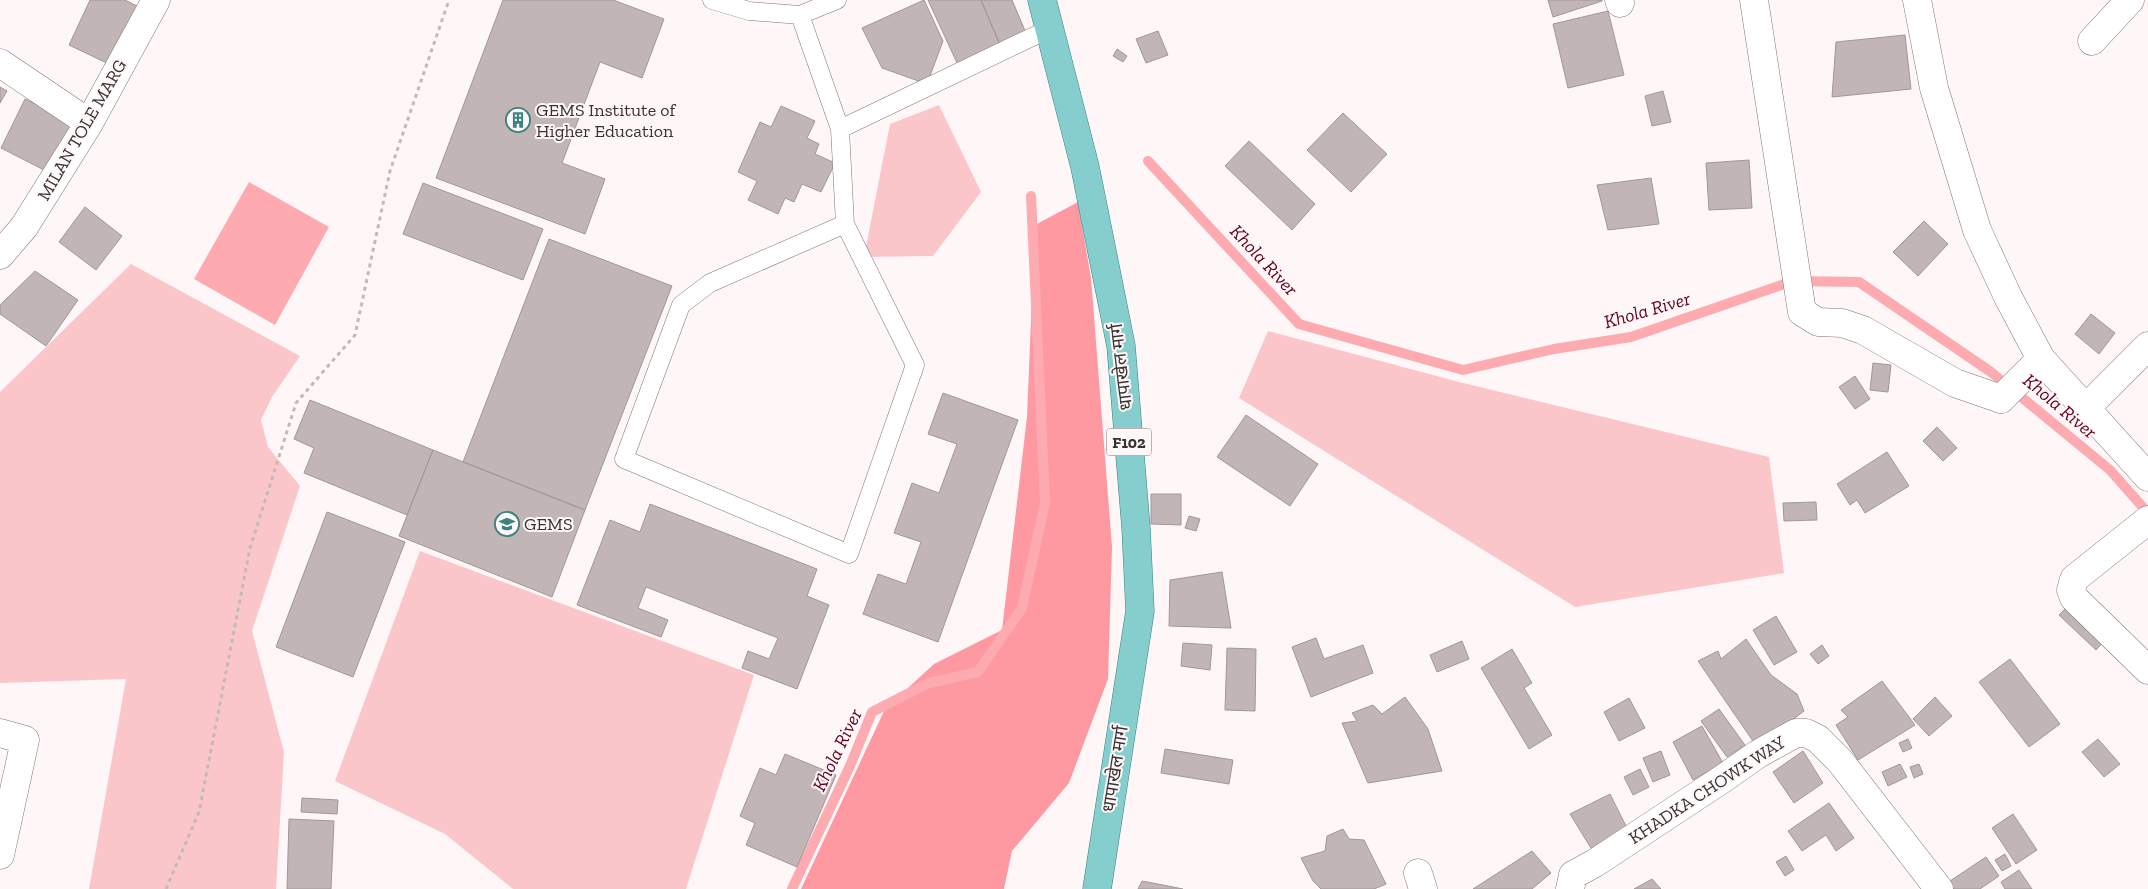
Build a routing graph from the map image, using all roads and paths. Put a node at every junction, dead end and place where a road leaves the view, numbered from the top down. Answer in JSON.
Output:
{"nodes":[{"id":1,"x":156,"y":0,"type":"edge"},
{"id":2,"x":449,"y":0,"type":"edge"},
{"id":3,"x":712,"y":0,"type":"edge"},
{"id":4,"x":838,"y":0,"type":"edge"},
{"id":5,"x":1042,"y":0,"type":"edge"},
{"id":6,"x":1754,"y":0,"type":"edge"},
{"id":7,"x":1917,"y":0,"type":"edge"},
{"id":8,"x":2130,"y":0,"type":"edge"},
{"id":9,"x":800,"y":15,"type":"junction"},
{"id":10,"x":1049,"y":29,"type":"junction"},
{"id":11,"x":2092,"y":41,"type":"dead end"},
{"id":12,"x":0,"y":63,"type":"edge"},
{"id":13,"x":89,"y":123,"type":"junction"},
{"id":14,"x":840,"y":129,"type":"junction"},
{"id":15,"x":845,"y":224,"type":"junction"},
{"id":16,"x":0,"y":255,"type":"edge"},
{"id":17,"x":2148,"y":346,"type":"edge"},
{"id":18,"x":2041,"y":359,"type":"junction"},
{"id":19,"x":2086,"y":408,"type":"junction"},
{"id":20,"x":2148,"y":477,"type":"edge"},
{"id":21,"x":2145,"y":522,"type":"edge"},
{"id":22,"x":2148,"y":670,"type":"edge"},
{"id":23,"x":0,"y":733,"type":"edge"},
{"id":24,"x":0,"y":855,"type":"edge"},
{"id":25,"x":166,"y":889,"type":"edge"},
{"id":26,"x":1097,"y":889,"type":"edge"},
{"id":27,"x":1570,"y":889,"type":"edge"},
{"id":28,"x":1939,"y":889,"type":"edge"}],
"edges":[{"from":1,"to":13,"type":"street","name":"MILAN TOLE MARG"},
{"from":2,"to":25,"type":"path"},
{"from":3,"to":9,"type":"lane"},
{"from":4,"to":9,"type":"lane"},
{"from":5,"to":10,"type":"main road","name":"धापाखेल मार्ग","number":"F102"},
{"from":6,"to":18,"type":"street"},
{"from":7,"to":18,"type":"street"},
{"from":8,"to":11,"type":"street"},
{"from":9,"to":14,"type":"lane"},
{"from":10,"to":14,"type":"lane"},
{"from":10,"to":26,"type":"main road","name":"धापाखेल मार्ग","number":"F102"},
{"from":12,"to":13,"type":"street"},
{"from":13,"to":16,"type":"street","name":"MILAN TOLE MARG"},
{"from":14,"to":15,"type":"lane"},
{"from":15,"to":15,"type":"lane"},
{"from":17,"to":19,"type":"street"},
{"from":18,"to":19,"type":"street"},
{"from":19,"to":20,"type":"street"},
{"from":21,"to":22,"type":"street"},
{"from":23,"to":24,"type":"street"},
{"from":27,"to":28,"type":"street","name":"KHADKA CHOWK WAY"}]}
